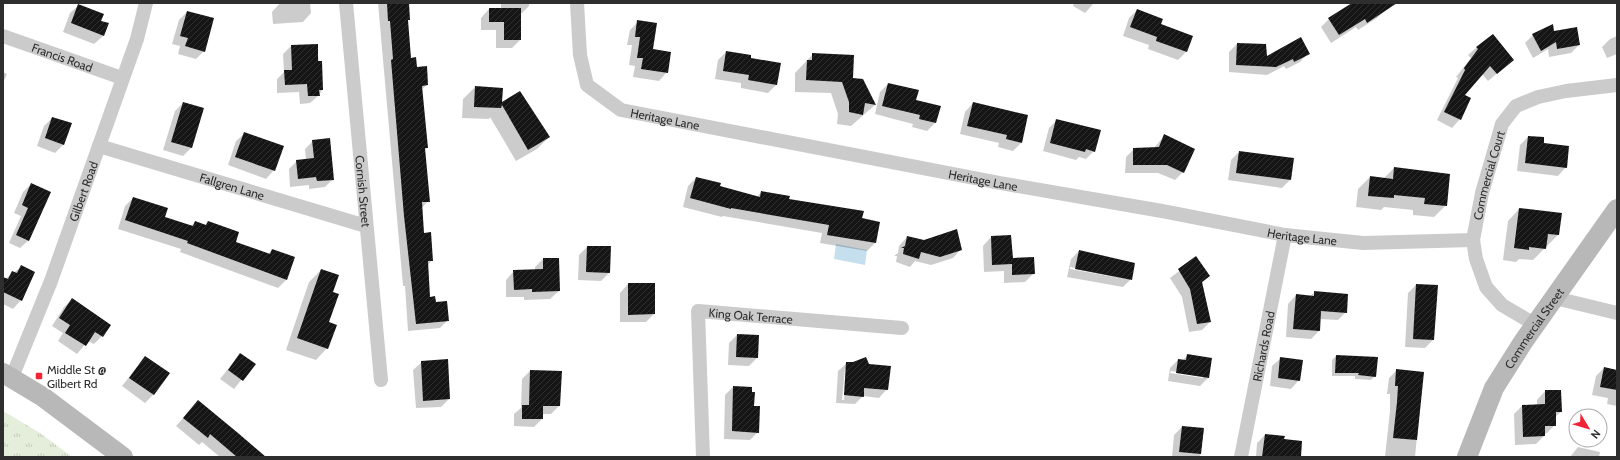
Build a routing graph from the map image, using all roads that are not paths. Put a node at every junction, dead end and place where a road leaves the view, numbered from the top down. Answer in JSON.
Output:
{"nodes":[{"id":1,"x":146,"y":3,"type":"edge"},
{"id":2,"x":346,"y":3,"type":"edge"},
{"id":3,"x":577,"y":3,"type":"edge"},
{"id":4,"x":3,"y":36,"type":"edge"},
{"id":5,"x":122,"y":78,"type":"junction"},
{"id":6,"x":1617,"y":85,"type":"edge"},
{"id":7,"x":100,"y":146,"type":"junction"},
{"id":8,"x":1617,"y":209,"type":"edge"},
{"id":9,"x":366,"y":226,"type":"junction"},
{"id":10,"x":1285,"y":235,"type":"junction"},
{"id":11,"x":1473,"y":240,"type":"junction"},
{"id":12,"x":1555,"y":298,"type":"junction"},
{"id":13,"x":1617,"y":313,"type":"edge"},
{"id":14,"x":1536,"y":325,"type":"junction"},
{"id":15,"x":902,"y":328,"type":"dead end"},
{"id":16,"x":7,"y":375,"type":"edge"},
{"id":17,"x":381,"y":380,"type":"dead end"},
{"id":18,"x":123,"y":457,"type":"edge"},
{"id":19,"x":703,"y":457,"type":"edge"},
{"id":20,"x":1241,"y":457,"type":"edge"},
{"id":21,"x":1467,"y":457,"type":"edge"}],
"edges":[{"from":1,"to":5,"type":"street","name":"Gilbert Road"},
{"from":2,"to":9,"type":"street","name":"Cornish Street"},
{"from":3,"to":10,"type":"street","name":"Heritage Lane"},
{"from":4,"to":5,"type":"street","name":"Francis Road"},
{"from":5,"to":7,"type":"street","name":"Gilbert Road"},
{"from":6,"to":11,"type":"street","name":"Commercial Court"},
{"from":7,"to":9,"type":"street","name":"Fallgren Lane"},
{"from":7,"to":16,"type":"street","name":"Gilbert Road"},
{"from":8,"to":12,"type":"main road","name":"Commercial Street"},
{"from":9,"to":17,"type":"street","name":"Cornish Street"},
{"from":10,"to":11,"type":"street","name":"Heritage Lane"},
{"from":10,"to":20,"type":"street","name":"Richards Road"},
{"from":11,"to":14,"type":"street","name":"Commercial Court"},
{"from":12,"to":13,"type":"street"},
{"from":12,"to":14,"type":"main road","name":"Commercial Street"},
{"from":14,"to":21,"type":"main road","name":"Commercial Street"},
{"from":15,"to":19,"type":"street","name":"King Oak Terrace"},
{"from":16,"to":18,"type":"main road"}]}
